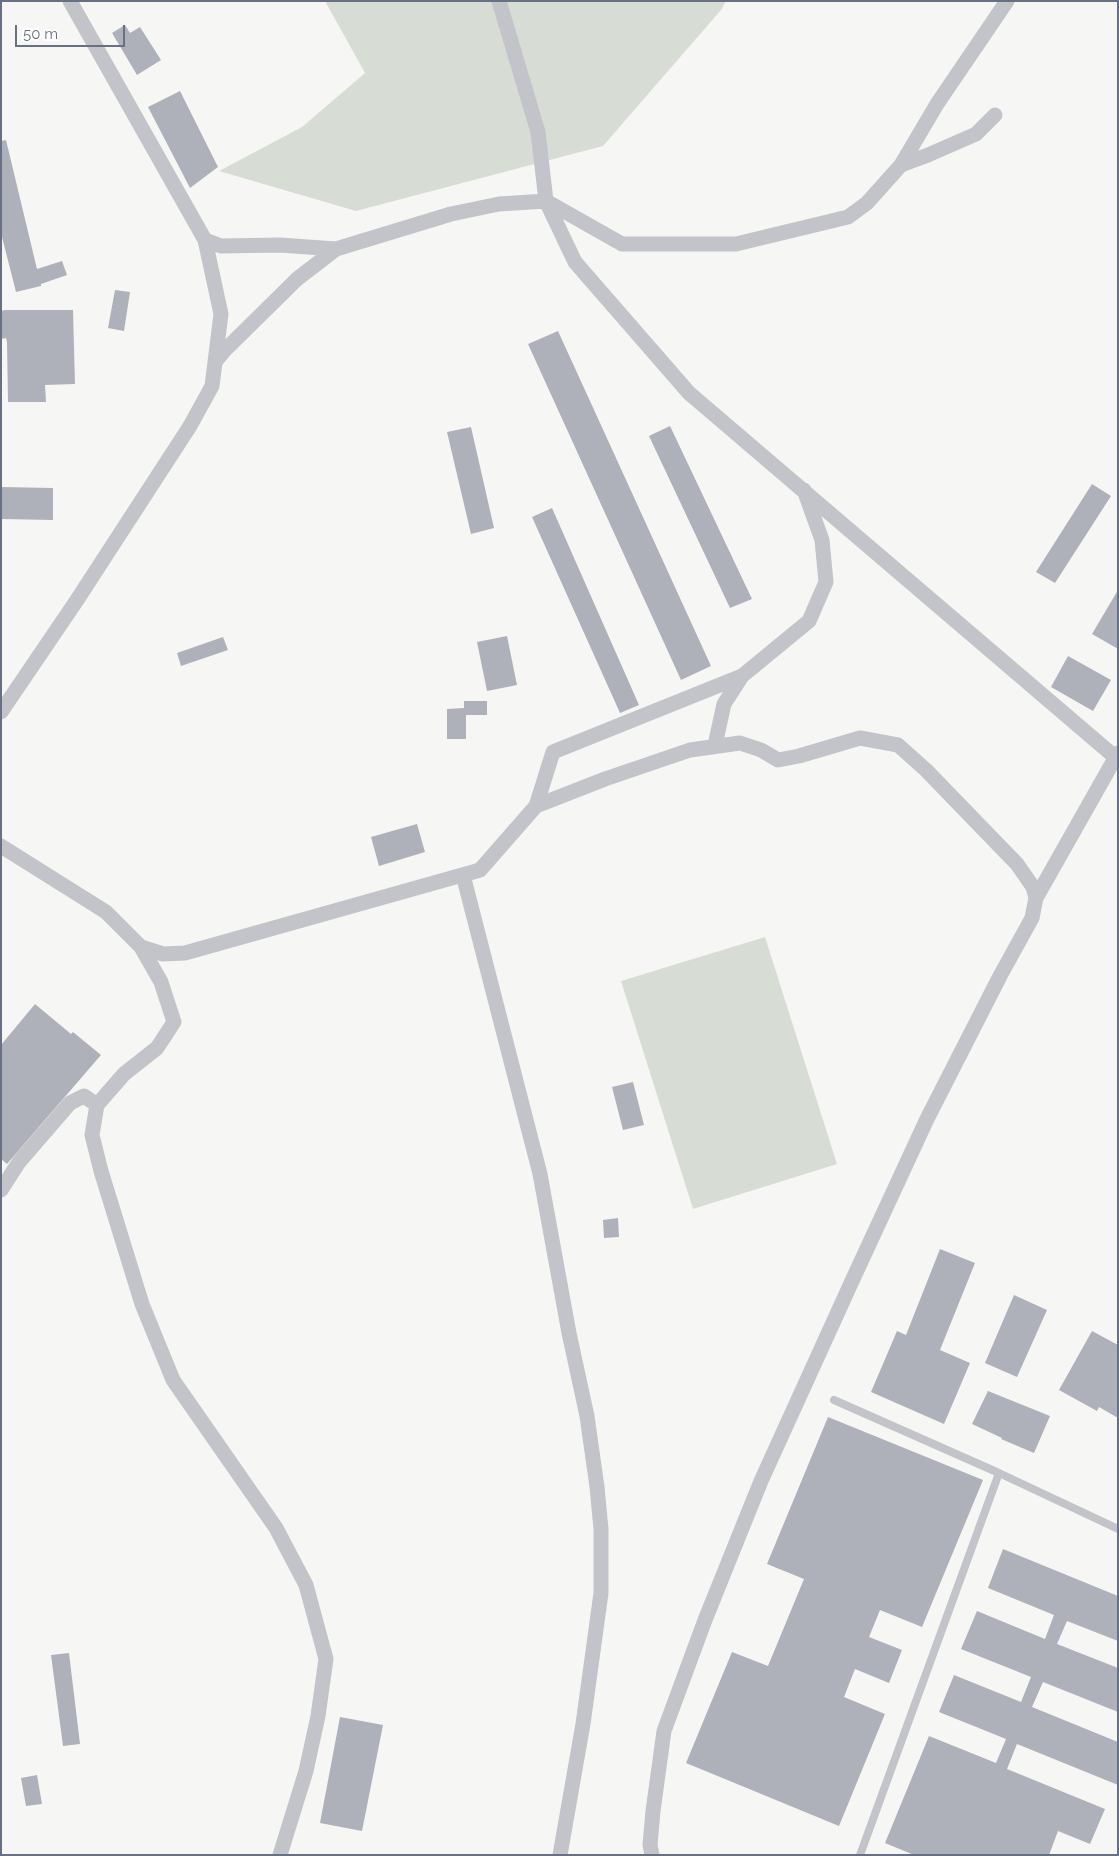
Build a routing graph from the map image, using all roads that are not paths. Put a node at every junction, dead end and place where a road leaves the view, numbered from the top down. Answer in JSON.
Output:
{"nodes":[{"id":1,"x":70,"y":1,"type":"edge"},
{"id":2,"x":500,"y":1,"type":"edge"},
{"id":3,"x":1007,"y":1,"type":"edge"},
{"id":4,"x":995,"y":115,"type":"dead end"},
{"id":5,"x":901,"y":165,"type":"junction"},
{"id":6,"x":546,"y":201,"type":"junction"},
{"id":7,"x":205,"y":240,"type":"junction"},
{"id":8,"x":336,"y":249,"type":"junction"},
{"id":9,"x":215,"y":362,"type":"junction"},
{"id":10,"x":803,"y":489,"type":"junction"},
{"id":11,"x":742,"y":676,"type":"junction"},
{"id":12,"x":1,"y":712,"type":"edge"},
{"id":13,"x":715,"y":745,"type":"junction"},
{"id":14,"x":1117,"y":755,"type":"edge"},
{"id":15,"x":536,"y":806,"type":"junction"},
{"id":16,"x":1,"y":846,"type":"edge"},
{"id":17,"x":462,"y":875,"type":"junction"},
{"id":18,"x":1036,"y":898,"type":"junction"},
{"id":19,"x":140,"y":947,"type":"junction"},
{"id":20,"x":98,"y":1105,"type":"junction"},
{"id":21,"x":1,"y":1190,"type":"edge"},
{"id":22,"x":834,"y":1400,"type":"dead end"},
{"id":23,"x":999,"y":1473,"type":"junction"},
{"id":24,"x":1118,"y":1529,"type":"edge"},
{"id":25,"x":280,"y":1855,"type":"edge"},
{"id":26,"x":560,"y":1855,"type":"edge"},
{"id":27,"x":652,"y":1855,"type":"edge"},
{"id":28,"x":860,"y":1855,"type":"edge"}],
"edges":[{"from":1,"to":7,"type":"street"},
{"from":2,"to":6,"type":"street"},
{"from":3,"to":5,"type":"street"},
{"from":4,"to":5,"type":"street"},
{"from":5,"to":6,"type":"street"},
{"from":6,"to":8,"type":"street"},
{"from":6,"to":10,"type":"street"},
{"from":7,"to":8,"type":"street"},
{"from":7,"to":9,"type":"street"},
{"from":8,"to":9,"type":"street"},
{"from":9,"to":12,"type":"street"},
{"from":10,"to":11,"type":"street"},
{"from":10,"to":14,"type":"street"},
{"from":11,"to":13,"type":"street"},
{"from":11,"to":15,"type":"street"},
{"from":13,"to":15,"type":"street"},
{"from":13,"to":18,"type":"street"},
{"from":14,"to":18,"type":"street"},
{"from":15,"to":17,"type":"street"},
{"from":16,"to":19,"type":"street"},
{"from":17,"to":19,"type":"street"},
{"from":17,"to":26,"type":"street"},
{"from":18,"to":27,"type":"street"},
{"from":19,"to":20,"type":"street"},
{"from":20,"to":21,"type":"street"},
{"from":20,"to":25,"type":"street"},
{"from":22,"to":23,"type":"lane"},
{"from":23,"to":24,"type":"lane"},
{"from":23,"to":28,"type":"lane"}]}
